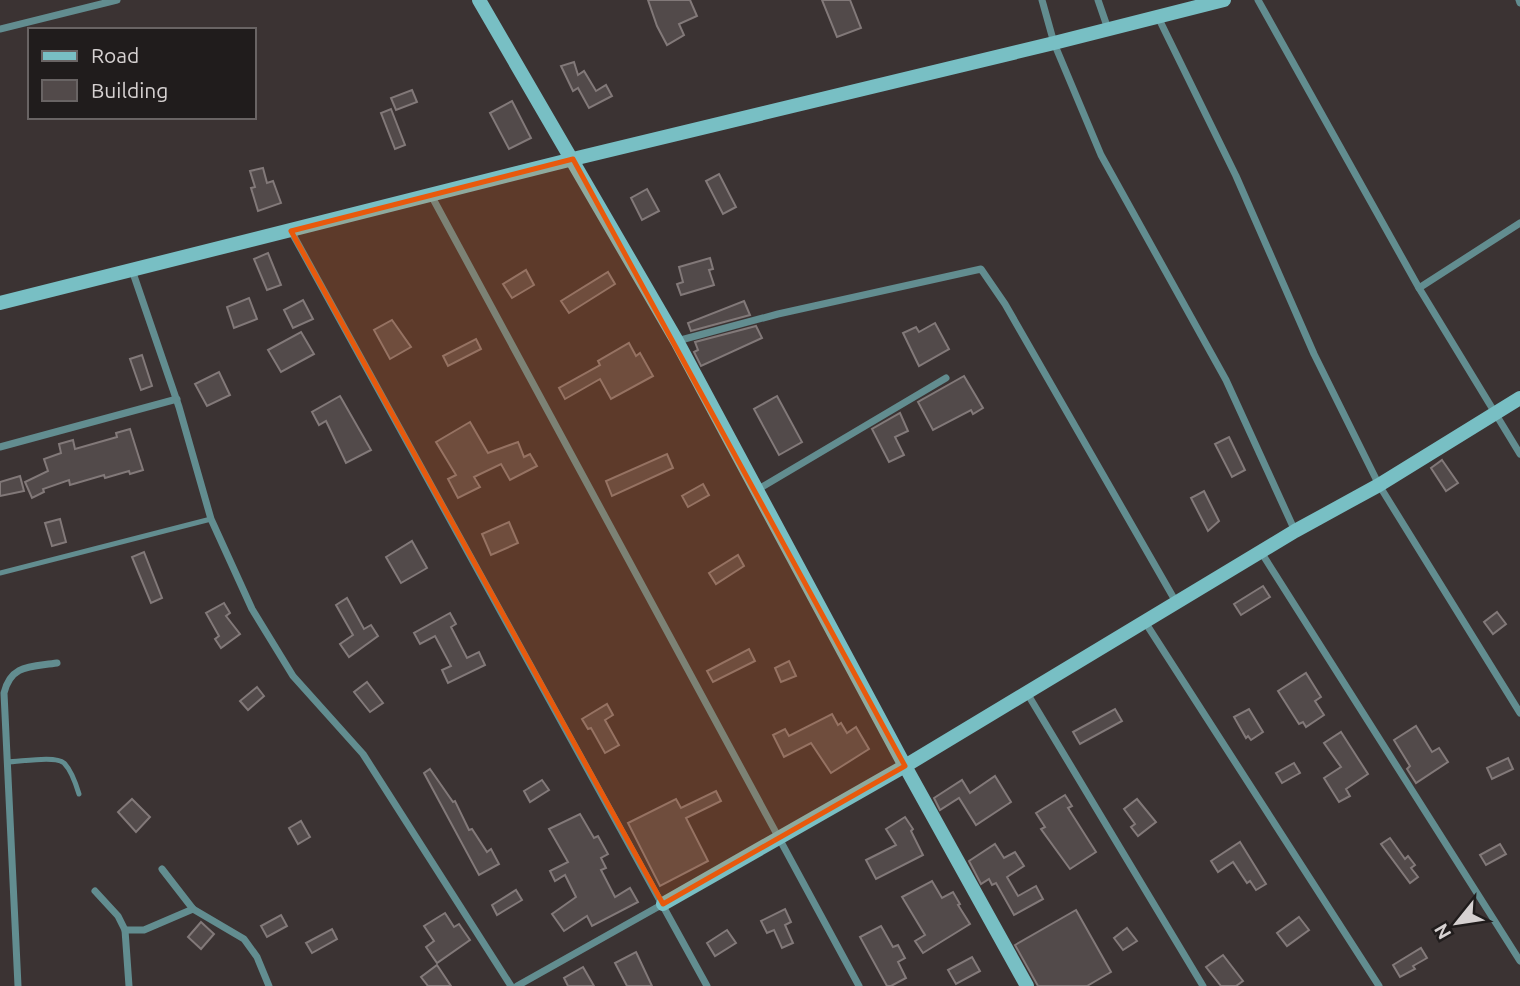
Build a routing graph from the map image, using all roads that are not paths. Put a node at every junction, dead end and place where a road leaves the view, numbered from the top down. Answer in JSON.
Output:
{"nodes":[{"id":1,"x":117,"y":0,"type":"edge"},
{"id":2,"x":479,"y":0,"type":"edge"},
{"id":3,"x":1042,"y":0,"type":"edge"},
{"id":4,"x":1098,"y":0,"type":"edge"},
{"id":5,"x":1224,"y":0,"type":"edge"},
{"id":6,"x":1258,"y":0,"type":"edge"},
{"id":7,"x":1158,"y":17,"type":"junction"},
{"id":8,"x":0,"y":29,"type":"edge"},
{"id":9,"x":1109,"y":29,"type":"junction"},
{"id":10,"x":1054,"y":43,"type":"junction"},
{"id":11,"x":573,"y":159,"type":"junction"},
{"id":12,"x":431,"y":195,"type":"junction"},
{"id":13,"x":1520,"y":223,"type":"edge"},
{"id":14,"x":290,"y":231,"type":"junction"},
{"id":15,"x":132,"y":270,"type":"junction"},
{"id":16,"x":1419,"y":288,"type":"junction"},
{"id":17,"x":0,"y":303,"type":"edge"},
{"id":18,"x":677,"y":341,"type":"junction"},
{"id":19,"x":946,"y":378,"type":"dead end"},
{"id":20,"x":1520,"y":398,"type":"edge"},
{"id":21,"x":177,"y":399,"type":"junction"},
{"id":22,"x":1495,"y":413,"type":"junction"},
{"id":23,"x":0,"y":447,"type":"edge"},
{"id":24,"x":1520,"y":454,"type":"edge"},
{"id":25,"x":1379,"y":485,"type":"junction"},
{"id":26,"x":757,"y":490,"type":"junction"},
{"id":27,"x":211,"y":519,"type":"junction"},
{"id":28,"x":1295,"y":531,"type":"junction"},
{"id":29,"x":1261,"y":552,"type":"junction"},
{"id":30,"x":0,"y":573,"type":"edge"},
{"id":31,"x":1176,"y":603,"type":"junction"},
{"id":32,"x":1145,"y":622,"type":"junction"},
{"id":33,"x":57,"y":663,"type":"dead end"},
{"id":34,"x":1027,"y":693,"type":"junction"},
{"id":35,"x":1520,"y":713,"type":"edge"},
{"id":36,"x":7,"y":762,"type":"junction"},
{"id":37,"x":905,"y":766,"type":"junction"},
{"id":38,"x":79,"y":794,"type":"dead end"},
{"id":39,"x":779,"y":839,"type":"junction"},
{"id":40,"x":162,"y":869,"type":"dead end"},
{"id":41,"x":95,"y":891,"type":"dead end"},
{"id":42,"x":663,"y":904,"type":"junction"},
{"id":43,"x":193,"y":909,"type":"junction"},
{"id":44,"x":125,"y":930,"type":"junction"},
{"id":45,"x":1520,"y":961,"type":"edge"},
{"id":46,"x":18,"y":986,"type":"edge"},
{"id":47,"x":129,"y":986,"type":"edge"},
{"id":48,"x":269,"y":986,"type":"edge"},
{"id":49,"x":512,"y":986,"type":"edge"},
{"id":50,"x":517,"y":986,"type":"edge"},
{"id":51,"x":707,"y":986,"type":"edge"},
{"id":52,"x":859,"y":986,"type":"edge"},
{"id":53,"x":1027,"y":986,"type":"edge"},
{"id":54,"x":1203,"y":986,"type":"edge"},
{"id":55,"x":1379,"y":986,"type":"edge"}],
"edges":[{"from":1,"to":8,"type":"street"},
{"from":2,"to":11,"type":"street"},
{"from":3,"to":10,"type":"street"},
{"from":4,"to":9,"type":"street"},
{"from":5,"to":7,"type":"street"},
{"from":6,"to":16,"type":"street"},
{"from":7,"to":9,"type":"street"},
{"from":7,"to":25,"type":"street"},
{"from":9,"to":10,"type":"street"},
{"from":10,"to":11,"type":"street"},
{"from":10,"to":28,"type":"street"},
{"from":11,"to":12,"type":"street"},
{"from":11,"to":18,"type":"street"},
{"from":12,"to":14,"type":"street"},
{"from":12,"to":39,"type":"street"},
{"from":13,"to":16,"type":"street"},
{"from":14,"to":15,"type":"street"},
{"from":14,"to":42,"type":"street"},
{"from":15,"to":17,"type":"street"},
{"from":15,"to":21,"type":"street"},
{"from":16,"to":22,"type":"street"},
{"from":18,"to":26,"type":"street"},
{"from":18,"to":31,"type":"street"},
{"from":19,"to":26,"type":"street"},
{"from":20,"to":22,"type":"street"},
{"from":21,"to":23,"type":"street"},
{"from":21,"to":27,"type":"street"},
{"from":22,"to":24,"type":"street"},
{"from":22,"to":25,"type":"street"},
{"from":25,"to":28,"type":"street"},
{"from":25,"to":35,"type":"street"},
{"from":26,"to":37,"type":"street"},
{"from":27,"to":30,"type":"lane"},
{"from":27,"to":49,"type":"street"},
{"from":28,"to":29,"type":"street"},
{"from":29,"to":31,"type":"street"},
{"from":29,"to":45,"type":"street"},
{"from":31,"to":32,"type":"street"},
{"from":32,"to":34,"type":"street"},
{"from":32,"to":55,"type":"street"},
{"from":33,"to":36,"type":"street"},
{"from":34,"to":37,"type":"street"},
{"from":34,"to":54,"type":"street"},
{"from":36,"to":38,"type":"lane"},
{"from":36,"to":46,"type":"street"},
{"from":37,"to":39,"type":"street"},
{"from":37,"to":53,"type":"street"},
{"from":39,"to":42,"type":"street"},
{"from":39,"to":52,"type":"street"},
{"from":40,"to":43,"type":"street"},
{"from":41,"to":44,"type":"street"},
{"from":42,"to":50,"type":"street"},
{"from":42,"to":51,"type":"street"},
{"from":43,"to":44,"type":"street"},
{"from":43,"to":48,"type":"street"},
{"from":44,"to":47,"type":"street"}]}
